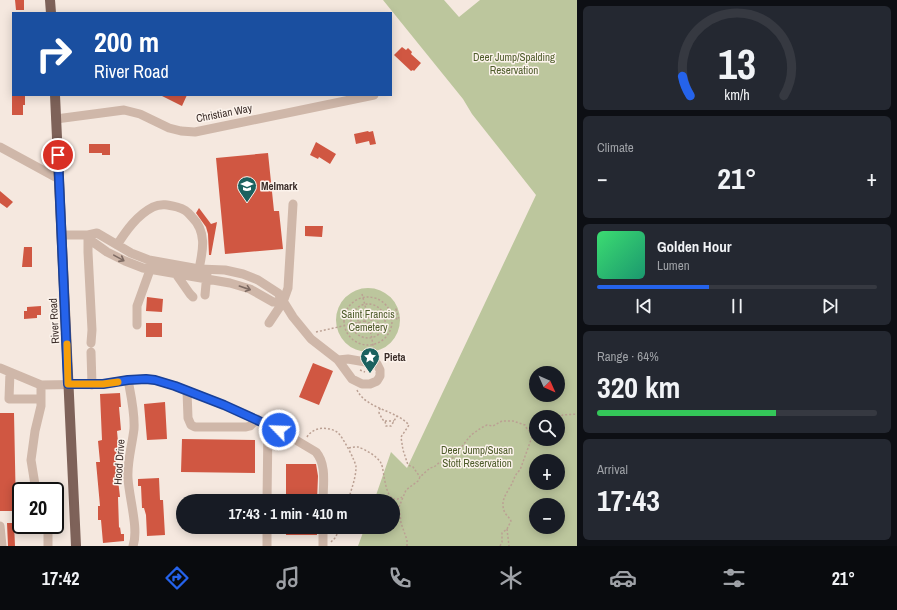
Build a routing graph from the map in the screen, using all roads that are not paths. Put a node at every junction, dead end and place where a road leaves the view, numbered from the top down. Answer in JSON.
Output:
{"nodes":[{"id":1,"x":50,"y":0,"type":"edge"},
{"id":2,"x":51,"y":12,"type":"edge"},
{"id":3,"x":55,"y":96,"type":"edge"},
{"id":4,"x":369,"y":96,"type":"edge"},
{"id":5,"x":56,"y":119,"type":"junction"},
{"id":6,"x":0,"y":147,"type":"edge"},
{"id":7,"x":59,"y":179,"type":"junction"},
{"id":8,"x":293,"y":204,"type":"dead end"},
{"id":9,"x":62,"y":235,"type":"junction"},
{"id":10,"x":88,"y":235,"type":"junction"},
{"id":11,"x":117,"y":245,"type":"junction"},
{"id":12,"x":204,"y":269,"type":"junction"},
{"id":13,"x":150,"y":270,"type":"junction"},
{"id":14,"x":176,"y":274,"type":"junction"},
{"id":15,"x":206,"y":279,"type":"junction"},
{"id":16,"x":205,"y":295,"type":"dead end"},
{"id":17,"x":193,"y":297,"type":"dead end"},
{"id":18,"x":283,"y":302,"type":"junction"},
{"id":19,"x":269,"y":323,"type":"dead end"},
{"id":20,"x":137,"y":325,"type":"dead end"},
{"id":21,"x":338,"y":360,"type":"junction"},
{"id":22,"x":0,"y":368,"type":"edge"},
{"id":23,"x":10,"y":372,"type":"junction"},
{"id":24,"x":128,"y":380,"type":"junction"},
{"id":25,"x":68,"y":384,"type":"junction"},
{"id":26,"x":41,"y":385,"type":"junction"},
{"id":27,"x":92,"y":385,"type":"junction"},
{"id":28,"x":187,"y":391,"type":"junction"},
{"id":29,"x":41,"y":399,"type":"junction"},
{"id":30,"x":257,"y":419,"type":"junction"},
{"id":31,"x":268,"y":425,"type":"junction"},
{"id":32,"x":35,"y":482,"type":"edge"},
{"id":33,"x":267,"y":494,"type":"edge"},
{"id":34,"x":323,"y":494,"type":"edge"},
{"id":35,"x":0,"y":526,"type":"edge"},
{"id":36,"x":48,"y":534,"type":"edge"},
{"id":37,"x":267,"y":534,"type":"edge"},
{"id":38,"x":2,"y":546,"type":"edge"},
{"id":39,"x":48,"y":546,"type":"edge"},
{"id":40,"x":76,"y":546,"type":"edge"},
{"id":41,"x":133,"y":546,"type":"edge"},
{"id":42,"x":267,"y":546,"type":"edge"}],
"edges":[{"from":1,"to":2,"type":"main road"},
{"from":3,"to":5,"type":"main road","name":"River Road"},
{"from":4,"to":5,"type":"street","name":"Christian Way"},
{"from":5,"to":7,"type":"main road","name":"River Road"},
{"from":6,"to":7,"type":"street"},
{"from":7,"to":9,"type":"main road","name":"River Road"},
{"from":8,"to":18,"type":"street"},
{"from":9,"to":10,"type":"street"},
{"from":9,"to":25,"type":"main road","name":"River Road"},
{"from":10,"to":11,"type":"street"},
{"from":10,"to":13,"type":"street","one_way":true},
{"from":10,"to":27,"type":"street"},
{"from":11,"to":12,"type":"street"},
{"from":11,"to":12,"type":"street"},
{"from":12,"to":15,"type":"street"},
{"from":12,"to":18,"type":"street"},
{"from":13,"to":14,"type":"street"},
{"from":13,"to":20,"type":"street"},
{"from":14,"to":15,"type":"street"},
{"from":14,"to":17,"type":"street"},
{"from":15,"to":16,"type":"street"},
{"from":15,"to":18,"type":"street","one_way":true},
{"from":18,"to":19,"type":"street"},
{"from":18,"to":21,"type":"street"},
{"from":21,"to":21,"type":"street"},
{"from":22,"to":23,"type":"street"},
{"from":23,"to":26,"type":"street"},
{"from":23,"to":29,"type":"street"},
{"from":24,"to":27,"type":"street"},
{"from":24,"to":28,"type":"street"},
{"from":24,"to":41,"type":"street","name":"Hood Drive"},
{"from":25,"to":26,"type":"street"},
{"from":25,"to":27,"type":"street"},
{"from":25,"to":40,"type":"main road","name":"River Road"},
{"from":26,"to":29,"type":"street"},
{"from":28,"to":30,"type":"street"},
{"from":28,"to":30,"type":"street"},
{"from":29,"to":32,"type":"street"},
{"from":30,"to":31,"type":"street"},
{"from":31,"to":33,"type":"street"},
{"from":31,"to":34,"type":"street"},
{"from":35,"to":38,"type":"street"},
{"from":36,"to":39,"type":"street"},
{"from":37,"to":42,"type":"street"}]}
